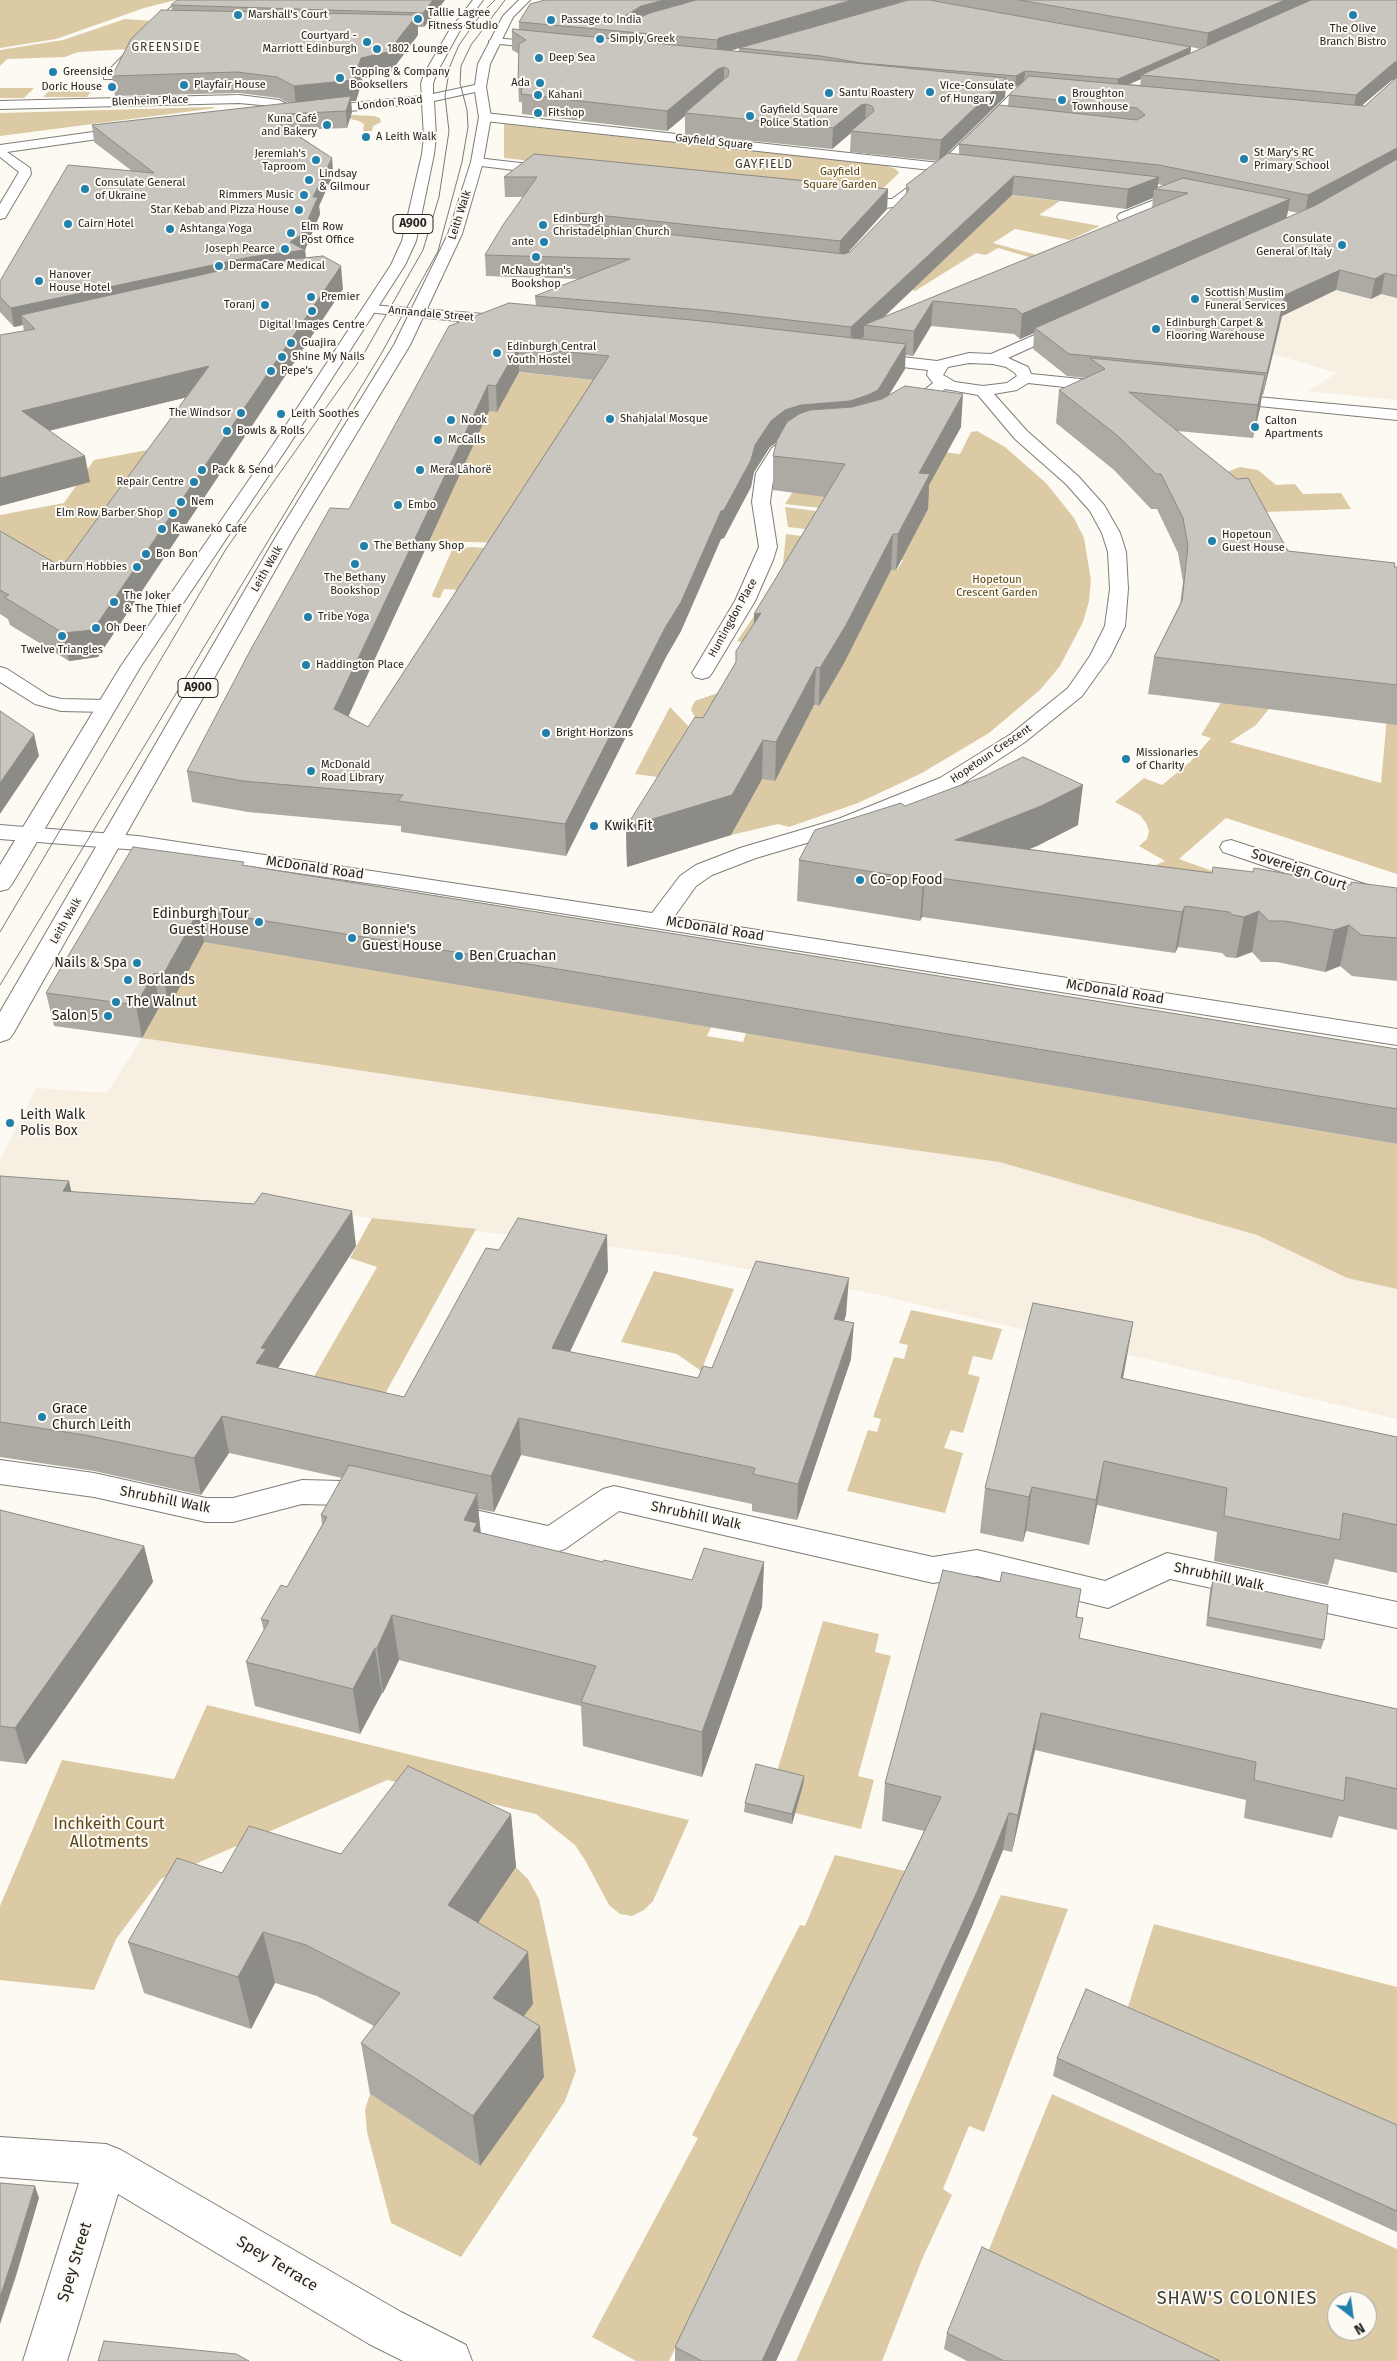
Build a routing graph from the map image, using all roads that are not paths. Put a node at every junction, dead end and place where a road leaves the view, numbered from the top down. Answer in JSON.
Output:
{"nodes":[{"id":1,"x":184,"y":0,"type":"edge"},
{"id":2,"x":478,"y":0,"type":"edge"},
{"id":3,"x":525,"y":0,"type":"edge"},
{"id":4,"x":159,"y":24,"type":"junction"},
{"id":5,"x":178,"y":25,"type":"edge"},
{"id":6,"x":494,"y":40,"type":"junction"},
{"id":7,"x":558,"y":46,"type":"edge"},
{"id":8,"x":108,"y":77,"type":"dead end"},
{"id":9,"x":480,"y":87,"type":"junction"},
{"id":10,"x":1053,"y":89,"type":"edge"},
{"id":11,"x":999,"y":92,"type":"edge"},
{"id":12,"x":1017,"y":93,"type":"junction"},
{"id":13,"x":427,"y":94,"type":"junction"},
{"id":14,"x":0,"y":105,"type":"edge"},
{"id":15,"x":292,"y":110,"type":"junction"},
{"id":16,"x":242,"y":112,"type":"edge"},
{"id":17,"x":271,"y":116,"type":"edge"},
{"id":18,"x":485,"y":117,"type":"junction"},
{"id":19,"x":993,"y":117,"type":"junction"},
{"id":20,"x":1012,"y":119,"type":"edge"},
{"id":21,"x":684,"y":126,"type":"edge"},
{"id":22,"x":141,"y":129,"type":"edge"},
{"id":23,"x":671,"y":137,"type":"junction"},
{"id":24,"x":850,"y":143,"type":"edge"},
{"id":25,"x":0,"y":150,"type":"edge"},
{"id":26,"x":836,"y":155,"type":"junction"},
{"id":27,"x":477,"y":162,"type":"junction"},
{"id":28,"x":944,"y":167,"type":"junction"},
{"id":29,"x":966,"y":169,"type":"edge"},
{"id":30,"x":568,"y":172,"type":"edge"},
{"id":31,"x":1156,"y":190,"type":"edge"},
{"id":32,"x":837,"y":201,"type":"edge"},
{"id":33,"x":0,"y":215,"type":"edge"},
{"id":34,"x":1124,"y":217,"type":"edge"},
{"id":35,"x":371,"y":309,"type":"junction"},
{"id":36,"x":418,"y":313,"type":"junction"},
{"id":37,"x":1084,"y":318,"type":"edge"},
{"id":38,"x":521,"y":322,"type":"edge"},
{"id":39,"x":850,"y":356,"type":"edge"},
{"id":40,"x":993,"y":359,"type":"junction"},
{"id":41,"x":941,"y":374,"type":"junction"},
{"id":42,"x":1024,"y":378,"type":"junction"},
{"id":43,"x":1122,"y":388,"type":"edge"},
{"id":44,"x":983,"y":391,"type":"junction"},
{"id":45,"x":1210,"y":397,"type":"edge"},
{"id":46,"x":1397,"y":415,"type":"edge"},
{"id":47,"x":888,"y":417,"type":"edge"},
{"id":48,"x":822,"y":435,"type":"edge"},
{"id":49,"x":0,"y":673,"type":"edge"},
{"id":50,"x":702,"y":673,"type":"dead end"},
{"id":51,"x":107,"y":706,"type":"junction"},
{"id":52,"x":0,"y":832,"type":"edge"},
{"id":53,"x":32,"y":835,"type":"junction"},
{"id":54,"x":112,"y":841,"type":"junction"},
{"id":55,"x":1231,"y":847,"type":"dead end"},
{"id":56,"x":0,"y":884,"type":"edge"},
{"id":57,"x":1397,"y":900,"type":"edge"},
{"id":58,"x":659,"y":920,"type":"junction"},
{"id":59,"x":0,"y":1034,"type":"edge"},
{"id":60,"x":1397,"y":1037,"type":"edge"},
{"id":61,"x":0,"y":1472,"type":"edge"},
{"id":62,"x":1397,"y":1615,"type":"edge"},
{"id":63,"x":0,"y":2157,"type":"edge"},
{"id":64,"x":106,"y":2164,"type":"junction"},
{"id":65,"x":45,"y":2361,"type":"edge"},
{"id":66,"x":450,"y":2361,"type":"edge"}],
"edges":[{"from":1,"to":4,"type":"street"},
{"from":2,"to":13,"type":"street","number":"A900"},
{"from":3,"to":6,"type":"street","number":"A900"},
{"from":4,"to":5,"type":"street"},
{"from":4,"to":8,"type":"street"},
{"from":6,"to":7,"type":"street"},
{"from":6,"to":9,"type":"street","number":"A900"},
{"from":9,"to":13,"type":"street","name":"London Road"},
{"from":9,"to":18,"type":"street","name":"Leith Walk","number":"A900"},
{"from":10,"to":12,"type":"street"},
{"from":11,"to":12,"type":"street"},
{"from":12,"to":19,"type":"street"},
{"from":13,"to":15,"type":"street","name":"London Road"},
{"from":13,"to":35,"type":"street","number":"A900"},
{"from":14,"to":15,"type":"street","name":"Blenheim Place"},
{"from":15,"to":16,"type":"street","name":"London Road"},
{"from":15,"to":17,"type":"street","name":"London Road"},
{"from":18,"to":23,"type":"street","name":"Gayfield Square"},
{"from":18,"to":27,"type":"street","name":"Leith Walk","number":"A900"},
{"from":19,"to":20,"type":"street"},
{"from":19,"to":28,"type":"street"},
{"from":21,"to":23,"type":"street"},
{"from":22,"to":25,"type":"street"},
{"from":23,"to":26,"type":"street","name":"Gayfield Square"},
{"from":24,"to":26,"type":"street"},
{"from":25,"to":33,"type":"street"},
{"from":26,"to":28,"type":"street","name":"Gayfield Square"},
{"from":27,"to":30,"type":"street"},
{"from":27,"to":36,"type":"street","name":"Leith Walk","number":"A900"},
{"from":28,"to":29,"type":"street","name":"Gayfield Square"},
{"from":28,"to":32,"type":"street"},
{"from":31,"to":34,"type":"street"},
{"from":35,"to":36,"type":"street","name":"Annandale Street"},
{"from":35,"to":51,"type":"street","number":"A900"},
{"from":36,"to":38,"type":"street","name":"Annandale Street"},
{"from":36,"to":54,"type":"street","name":"Leith Walk","number":"A900"},
{"from":37,"to":40,"type":"street"},
{"from":39,"to":41,"type":"street"},
{"from":40,"to":41,"type":"street"},
{"from":40,"to":42,"type":"street"},
{"from":41,"to":44,"type":"street"},
{"from":41,"to":47,"type":"street"},
{"from":42,"to":43,"type":"street"},
{"from":42,"to":44,"type":"street"},
{"from":44,"to":58,"type":"street","name":"Hopetoun Crescent"},
{"from":45,"to":46,"type":"street"},
{"from":48,"to":50,"type":"street","name":"Huntingdon Place"},
{"from":49,"to":51,"type":"street"},
{"from":51,"to":53,"type":"street","number":"A900"},
{"from":52,"to":53,"type":"street","name":"McDonald Road"},
{"from":53,"to":54,"type":"street","name":"McDonald Road"},
{"from":53,"to":56,"type":"street","number":"A900"},
{"from":54,"to":58,"type":"street","name":"McDonald Road"},
{"from":54,"to":59,"type":"street","name":"Leith Walk","number":"A900"},
{"from":55,"to":57,"type":"street","name":"Sovereign Court"},
{"from":58,"to":60,"type":"street","name":"McDonald Road"},
{"from":61,"to":62,"type":"street","name":"Shrubhill Walk"},
{"from":63,"to":64,"type":"street"},
{"from":64,"to":65,"type":"street","name":"Spey Street"},
{"from":64,"to":66,"type":"street","name":"Spey Terrace"}]}
